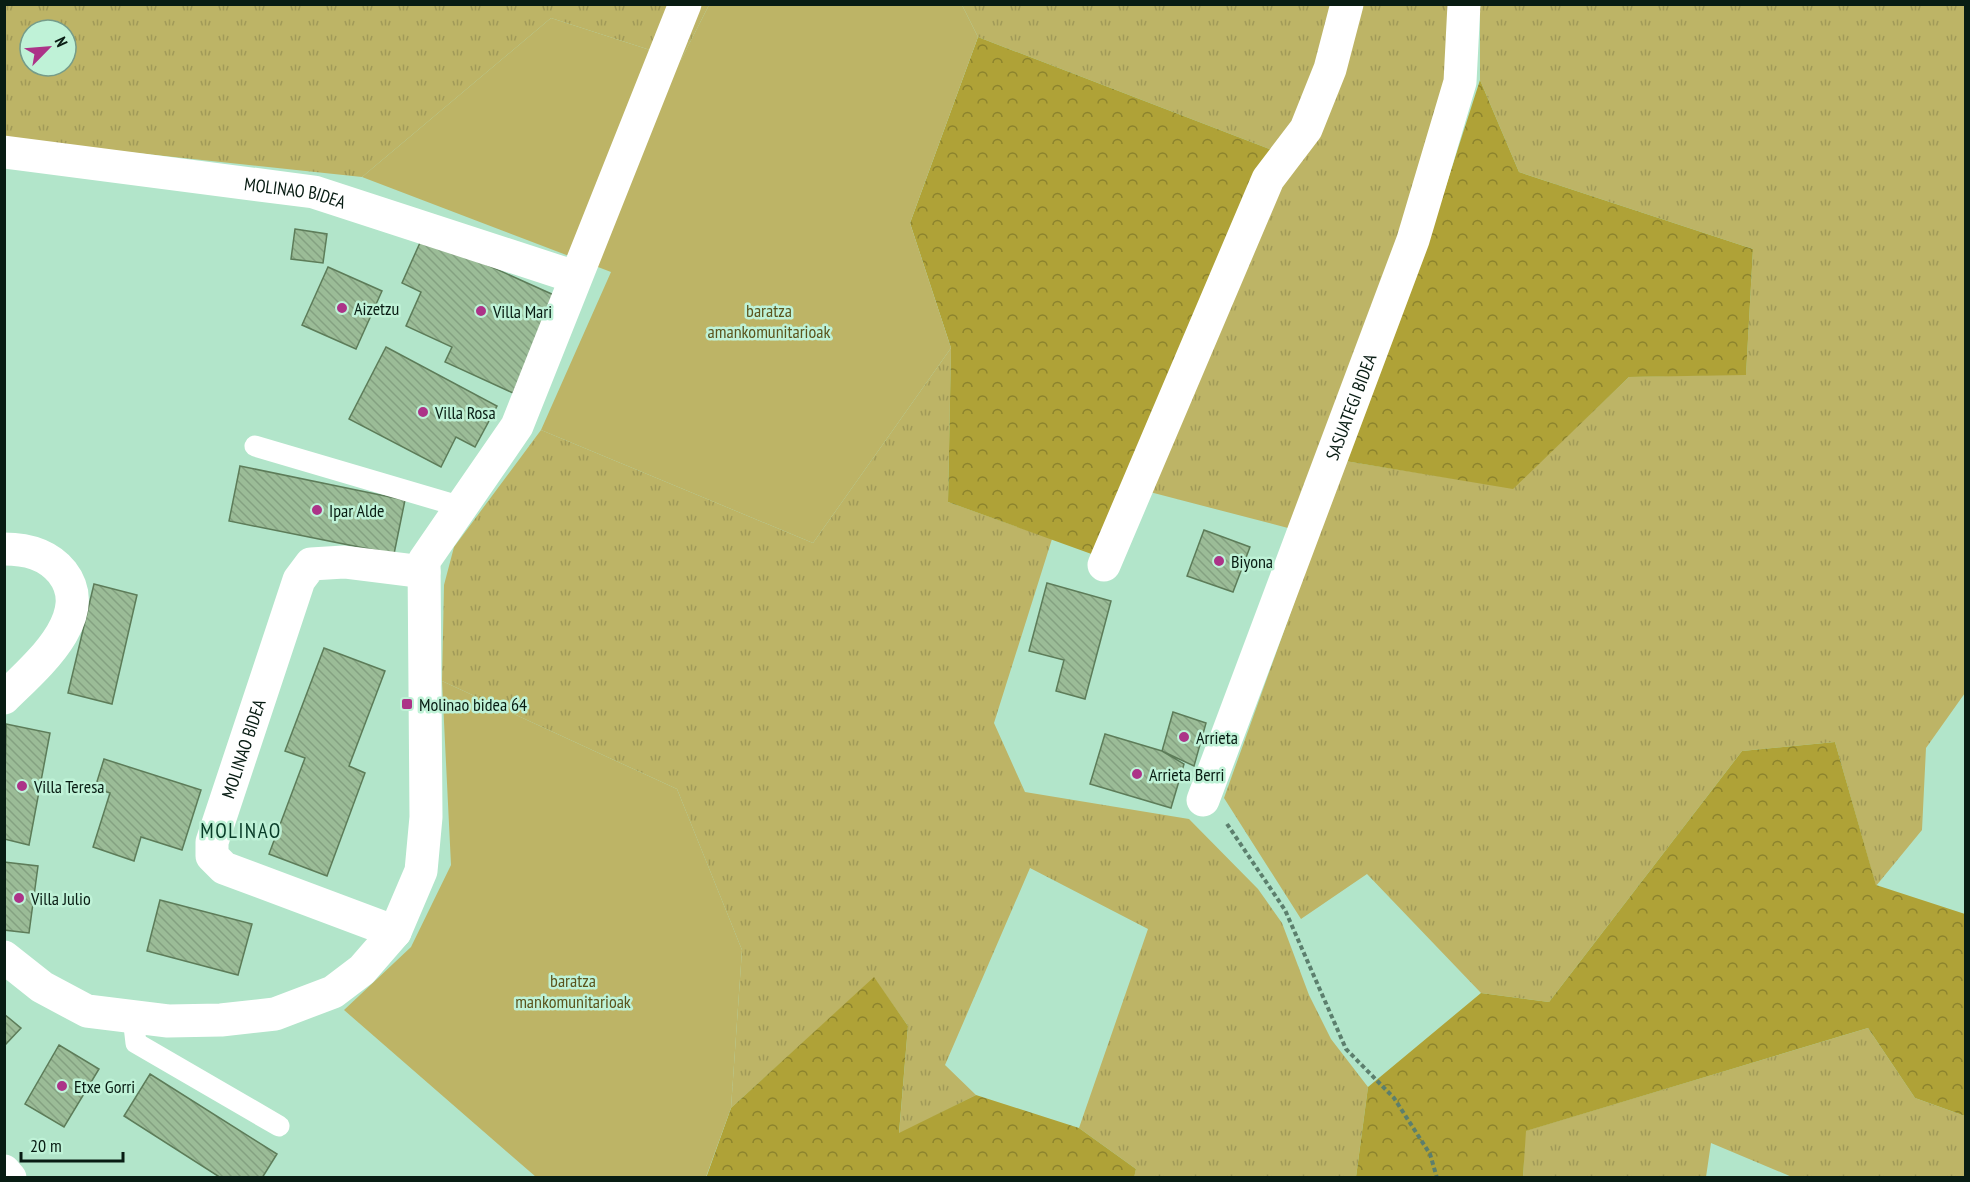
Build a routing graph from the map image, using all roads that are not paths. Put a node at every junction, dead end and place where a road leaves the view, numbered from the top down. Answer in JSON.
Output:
{"nodes":[{"id":1,"x":685,"y":4,"type":"edge"},
{"id":2,"x":1347,"y":4,"type":"edge"},
{"id":3,"x":1464,"y":4,"type":"edge"},
{"id":4,"x":4,"y":152,"type":"edge"},
{"id":5,"x":575,"y":277,"type":"junction"},
{"id":6,"x":255,"y":446,"type":"dead end"},
{"id":7,"x":462,"y":507,"type":"junction"},
{"id":8,"x":4,"y":549,"type":"edge"},
{"id":9,"x":1104,"y":565,"type":"dead end"},
{"id":10,"x":424,"y":572,"type":"junction"},
{"id":11,"x":4,"y":698,"type":"edge"},
{"id":12,"x":1203,"y":800,"type":"road end"},
{"id":13,"x":395,"y":932,"type":"junction"},
{"id":14,"x":4,"y":957,"type":"edge"},
{"id":15,"x":133,"y":1017,"type":"junction"},
{"id":16,"x":279,"y":1126,"type":"dead end"},
{"id":17,"x":4,"y":1171,"type":"edge"},
{"id":18,"x":10,"y":1178,"type":"edge"}],
"edges":[{"from":1,"to":5,"type":"street"},
{"from":2,"to":9,"type":"street"},
{"from":3,"to":12,"type":"street","name":"SASUATEGI BIDEA"},
{"from":4,"to":5,"type":"street","name":"MOLINAO BIDEA"},
{"from":5,"to":7,"type":"street"},
{"from":6,"to":7,"type":"lane"},
{"from":7,"to":10,"type":"street"},
{"from":8,"to":11,"type":"street"},
{"from":10,"to":13,"type":"street"},
{"from":10,"to":13,"type":"street","name":"MOLINAO BIDEA"},
{"from":13,"to":15,"type":"street"},
{"from":14,"to":15,"type":"street"},
{"from":15,"to":16,"type":"lane"},
{"from":17,"to":18,"type":"street"}]}
